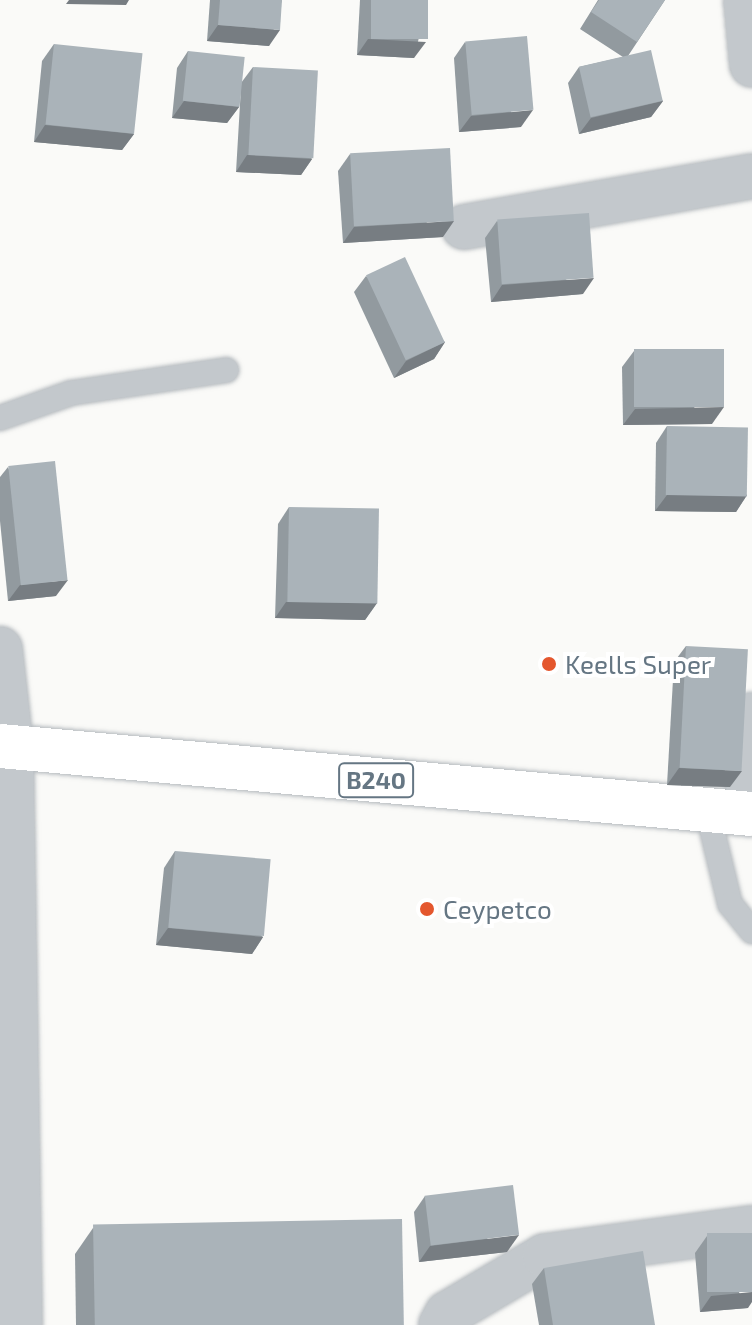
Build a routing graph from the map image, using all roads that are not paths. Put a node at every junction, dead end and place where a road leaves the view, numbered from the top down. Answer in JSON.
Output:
{"nodes":[{"id":1,"x":746,"y":0,"type":"edge"},
{"id":2,"x":752,"y":65,"type":"edge"},
{"id":3,"x":752,"y":176,"type":"edge"},
{"id":4,"x":464,"y":227,"type":"dead end"},
{"id":5,"x":226,"y":370,"type":"dead end"},
{"id":6,"x":0,"y":418,"type":"edge"},
{"id":7,"x":0,"y":649,"type":"edge"},
{"id":8,"x":752,"y":715,"type":"edge"},
{"id":9,"x":5,"y":747,"type":"edge"},
{"id":10,"x":735,"y":812,"type":"edge"},
{"id":11,"x":752,"y":931,"type":"edge"},
{"id":12,"x":752,"y":1228,"type":"edge"},
{"id":13,"x":20,"y":1325,"type":"edge"},
{"id":14,"x":441,"y":1325,"type":"edge"}],
"edges":[{"from":1,"to":2,"type":"street"},
{"from":3,"to":4,"type":"street"},
{"from":5,"to":6,"type":"lane"},
{"from":7,"to":9,"type":"street"},
{"from":8,"to":10,"type":"street"},
{"from":9,"to":10,"type":"main road","number":"B240"},
{"from":9,"to":13,"type":"street"},
{"from":10,"to":11,"type":"lane"},
{"from":12,"to":14,"type":"street"}]}
